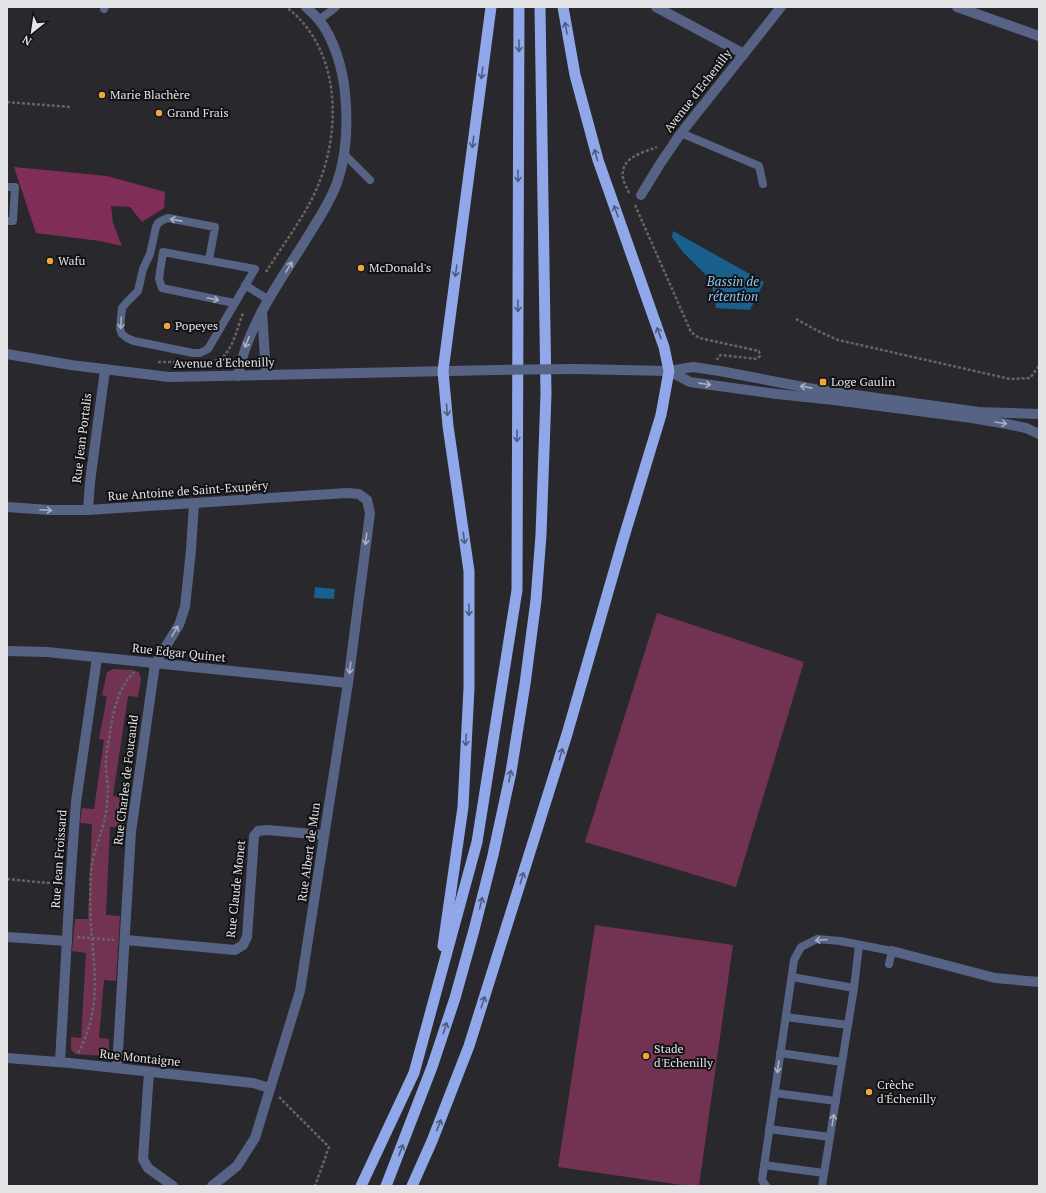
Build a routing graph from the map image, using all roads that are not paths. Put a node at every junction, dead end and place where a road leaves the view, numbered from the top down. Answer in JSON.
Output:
{"nodes":[{"id":1,"x":306,"y":7,"type":"edge"},
{"id":2,"x":336,"y":7,"type":"edge"},
{"id":3,"x":491,"y":7,"type":"edge"},
{"id":4,"x":519,"y":7,"type":"edge"},
{"id":5,"x":540,"y":7,"type":"edge"},
{"id":6,"x":563,"y":7,"type":"edge"},
{"id":7,"x":656,"y":7,"type":"edge"},
{"id":8,"x":781,"y":7,"type":"edge"},
{"id":9,"x":957,"y":7,"type":"edge"},
{"id":10,"x":319,"y":20,"type":"junction"},
{"id":11,"x":1039,"y":36,"type":"edge"},
{"id":12,"x":744,"y":54,"type":"junction"},
{"id":13,"x":678,"y":137,"type":"junction"},
{"id":14,"x":344,"y":154,"type":"junction"},
{"id":15,"x":370,"y":180,"type":"dead end"},
{"id":16,"x":763,"y":184,"type":"dead end"},
{"id":17,"x":7,"y":187,"type":"edge"},
{"id":18,"x":637,"y":198,"type":"road end"},
{"id":19,"x":7,"y":221,"type":"edge"},
{"id":20,"x":209,"y":260,"type":"junction"},
{"id":21,"x":245,"y":285,"type":"junction"},
{"id":22,"x":269,"y":300,"type":"junction"},
{"id":23,"x":234,"y":303,"type":"junction"},
{"id":24,"x":262,"y":311,"type":"junction"},
{"id":25,"x":7,"y":354,"type":"edge"},
{"id":26,"x":104,"y":370,"type":"junction"},
{"id":27,"x":443,"y":371,"type":"junction"},
{"id":28,"x":669,"y":371,"type":"junction"},
{"id":29,"x":266,"y":375,"type":"junction"},
{"id":30,"x":238,"y":376,"type":"junction"},
{"id":31,"x":1039,"y":414,"type":"edge"},
{"id":32,"x":1039,"y":434,"type":"edge"},
{"id":33,"x":367,"y":500,"type":"joint"},
{"id":34,"x":194,"y":504,"type":"junction"},
{"id":35,"x":7,"y":507,"type":"edge"},
{"id":36,"x":88,"y":510,"type":"junction"},
{"id":37,"x":7,"y":651,"type":"edge"},
{"id":38,"x":97,"y":658,"type":"junction"},
{"id":39,"x":155,"y":664,"type":"junction"},
{"id":40,"x":348,"y":683,"type":"junction"},
{"id":41,"x":324,"y":835,"type":"junction"},
{"id":42,"x":7,"y":937,"type":"edge"},
{"id":43,"x":70,"y":939,"type":"junction"},
{"id":44,"x":122,"y":940,"type":"junction"},
{"id":45,"x":859,"y":945,"type":"junction"},
{"id":46,"x":892,"y":951,"type":"junction"},
{"id":47,"x":889,"y":964,"type":"dead end"},
{"id":48,"x":792,"y":977,"type":"junction"},
{"id":49,"x":1039,"y":982,"type":"edge"},
{"id":50,"x":854,"y":988,"type":"junction"},
{"id":51,"x":436,"y":992,"type":"junction"},
{"id":52,"x":786,"y":1018,"type":"junction"},
{"id":53,"x":848,"y":1026,"type":"junction"},
{"id":54,"x":780,"y":1053,"type":"junction"},
{"id":55,"x":7,"y":1058,"type":"edge"},
{"id":56,"x":60,"y":1062,"type":"junction"},
{"id":57,"x":842,"y":1062,"type":"junction"},
{"id":58,"x":117,"y":1068,"type":"junction"},
{"id":59,"x":149,"y":1072,"type":"junction"},
{"id":60,"x":270,"y":1088,"type":"junction"},
{"id":61,"x":775,"y":1093,"type":"junction"},
{"id":62,"x":836,"y":1101,"type":"junction"},
{"id":63,"x":769,"y":1129,"type":"junction"},
{"id":64,"x":830,"y":1137,"type":"junction"},
{"id":65,"x":764,"y":1165,"type":"junction"},
{"id":66,"x":824,"y":1173,"type":"junction"},
{"id":67,"x":173,"y":1186,"type":"edge"},
{"id":68,"x":212,"y":1186,"type":"edge"},
{"id":69,"x":361,"y":1186,"type":"edge"},
{"id":70,"x":386,"y":1186,"type":"edge"},
{"id":71,"x":412,"y":1186,"type":"edge"},
{"id":72,"x":766,"y":1186,"type":"edge"},
{"id":73,"x":822,"y":1186,"type":"edge"}],
"edges":[{"from":1,"to":10,"type":"street"},
{"from":2,"to":10,"type":"lane"},
{"from":3,"to":27,"type":"highway","one_way":true},
{"from":4,"to":51,"type":"highway","one_way":true},
{"from":70,"to":5,"type":"highway","one_way":true},
{"from":28,"to":6,"type":"highway","one_way":true},
{"from":7,"to":12,"type":"street"},
{"from":8,"to":12,"type":"street","name":"Avenue d'Echenilly"},
{"from":9,"to":11,"type":"street"},
{"from":10,"to":14,"type":"street"},
{"from":12,"to":13,"type":"street","name":"Avenue d'Echenilly"},
{"from":13,"to":16,"type":"lane"},
{"from":13,"to":18,"type":"street","name":"Avenue d'Echenilly"},
{"from":14,"to":15,"type":"lane"},
{"from":22,"to":14,"type":"street","one_way":true},
{"from":17,"to":19,"type":"lane"},
{"from":20,"to":21,"type":"lane"},
{"from":20,"to":23,"type":"lane","one_way":true},
{"from":20,"to":23,"type":"lane","one_way":true},
{"from":21,"to":22,"type":"lane"},
{"from":21,"to":23,"type":"lane"},
{"from":22,"to":24,"type":"street"},
{"from":24,"to":29,"type":"street"},
{"from":24,"to":30,"type":"street","one_way":true},
{"from":25,"to":26,"type":"street","name":"Avenue d'Echenilly"},
{"from":26,"to":30,"type":"street","name":"Avenue d'Echenilly"},
{"from":26,"to":36,"type":"street","name":"Rue Jean Portalis"},
{"from":27,"to":28,"type":"street","name":"Avenue d'Echenilly","bridge":true},
{"from":27,"to":29,"type":"street","name":"Avenue d'Echenilly"},
{"from":27,"to":51,"type":"highway","one_way":true},
{"from":31,"to":28,"type":"street","name":"Avenue d'Echenilly","one_way":true},
{"from":28,"to":32,"type":"street","one_way":true},
{"from":71,"to":28,"type":"highway","one_way":true},
{"from":29,"to":30,"type":"street","name":"Avenue d'Echenilly"},
{"from":33,"to":34,"type":"street","name":"Rue Antoine de Saint-Exupéry"},
{"from":33,"to":40,"type":"street","name":"Rue Albert de Mun","one_way":true},
{"from":34,"to":36,"type":"street","name":"Rue Antoine de Saint-Exupéry"},
{"from":39,"to":34,"type":"street","name":"Rue Charles de Foucauld","one_way":true},
{"from":35,"to":36,"type":"street","name":"Rue Antoine de Saint-Exupéry","one_way":true},
{"from":37,"to":38,"type":"street","name":"Rue Edgar Quinet"},
{"from":38,"to":39,"type":"street","name":"Rue Edgar Quinet"},
{"from":38,"to":43,"type":"street","name":"Rue Jean Froissard"},
{"from":39,"to":40,"type":"street","name":"Rue Edgar Quinet"},
{"from":39,"to":44,"type":"street","name":"Rue Charles de Foucauld"},
{"from":40,"to":41,"type":"street","name":"Rue Albert de Mun"},
{"from":41,"to":44,"type":"street","name":"Rue Claude Monet"},
{"from":41,"to":60,"type":"street","name":"Rue Albert de Mun"},
{"from":42,"to":43,"type":"street"},
{"from":43,"to":56,"type":"street","name":"Rue Jean Froissard"},
{"from":44,"to":58,"type":"street","name":"Rue Charles de Foucauld"},
{"from":45,"to":46,"type":"lane"},
{"from":45,"to":48,"type":"lane","one_way":true},
{"from":45,"to":50,"type":"lane"},
{"from":46,"to":47,"type":"lane"},
{"from":46,"to":49,"type":"street"},
{"from":48,"to":50,"type":"lane"},
{"from":48,"to":52,"type":"lane"},
{"from":50,"to":53,"type":"lane"},
{"from":51,"to":69,"type":"highway"},
{"from":52,"to":53,"type":"lane"},
{"from":52,"to":54,"type":"lane"},
{"from":53,"to":57,"type":"lane"},
{"from":54,"to":57,"type":"lane"},
{"from":54,"to":61,"type":"lane","one_way":true},
{"from":55,"to":56,"type":"street","name":"Rue Montaigne"},
{"from":56,"to":58,"type":"street","name":"Rue Montaigne"},
{"from":57,"to":62,"type":"lane"},
{"from":58,"to":59,"type":"street","name":"Rue Montaigne"},
{"from":59,"to":60,"type":"street","name":"Rue Montaigne"},
{"from":59,"to":67,"type":"street"},
{"from":60,"to":68,"type":"street","name":"Rue Albert de Mun"},
{"from":61,"to":62,"type":"lane"},
{"from":61,"to":63,"type":"lane"},
{"from":64,"to":62,"type":"lane","one_way":true},
{"from":63,"to":64,"type":"lane"},
{"from":63,"to":65,"type":"lane"},
{"from":64,"to":66,"type":"lane"},
{"from":65,"to":66,"type":"lane"},
{"from":65,"to":72,"type":"lane"},
{"from":66,"to":73,"type":"lane"}]}
